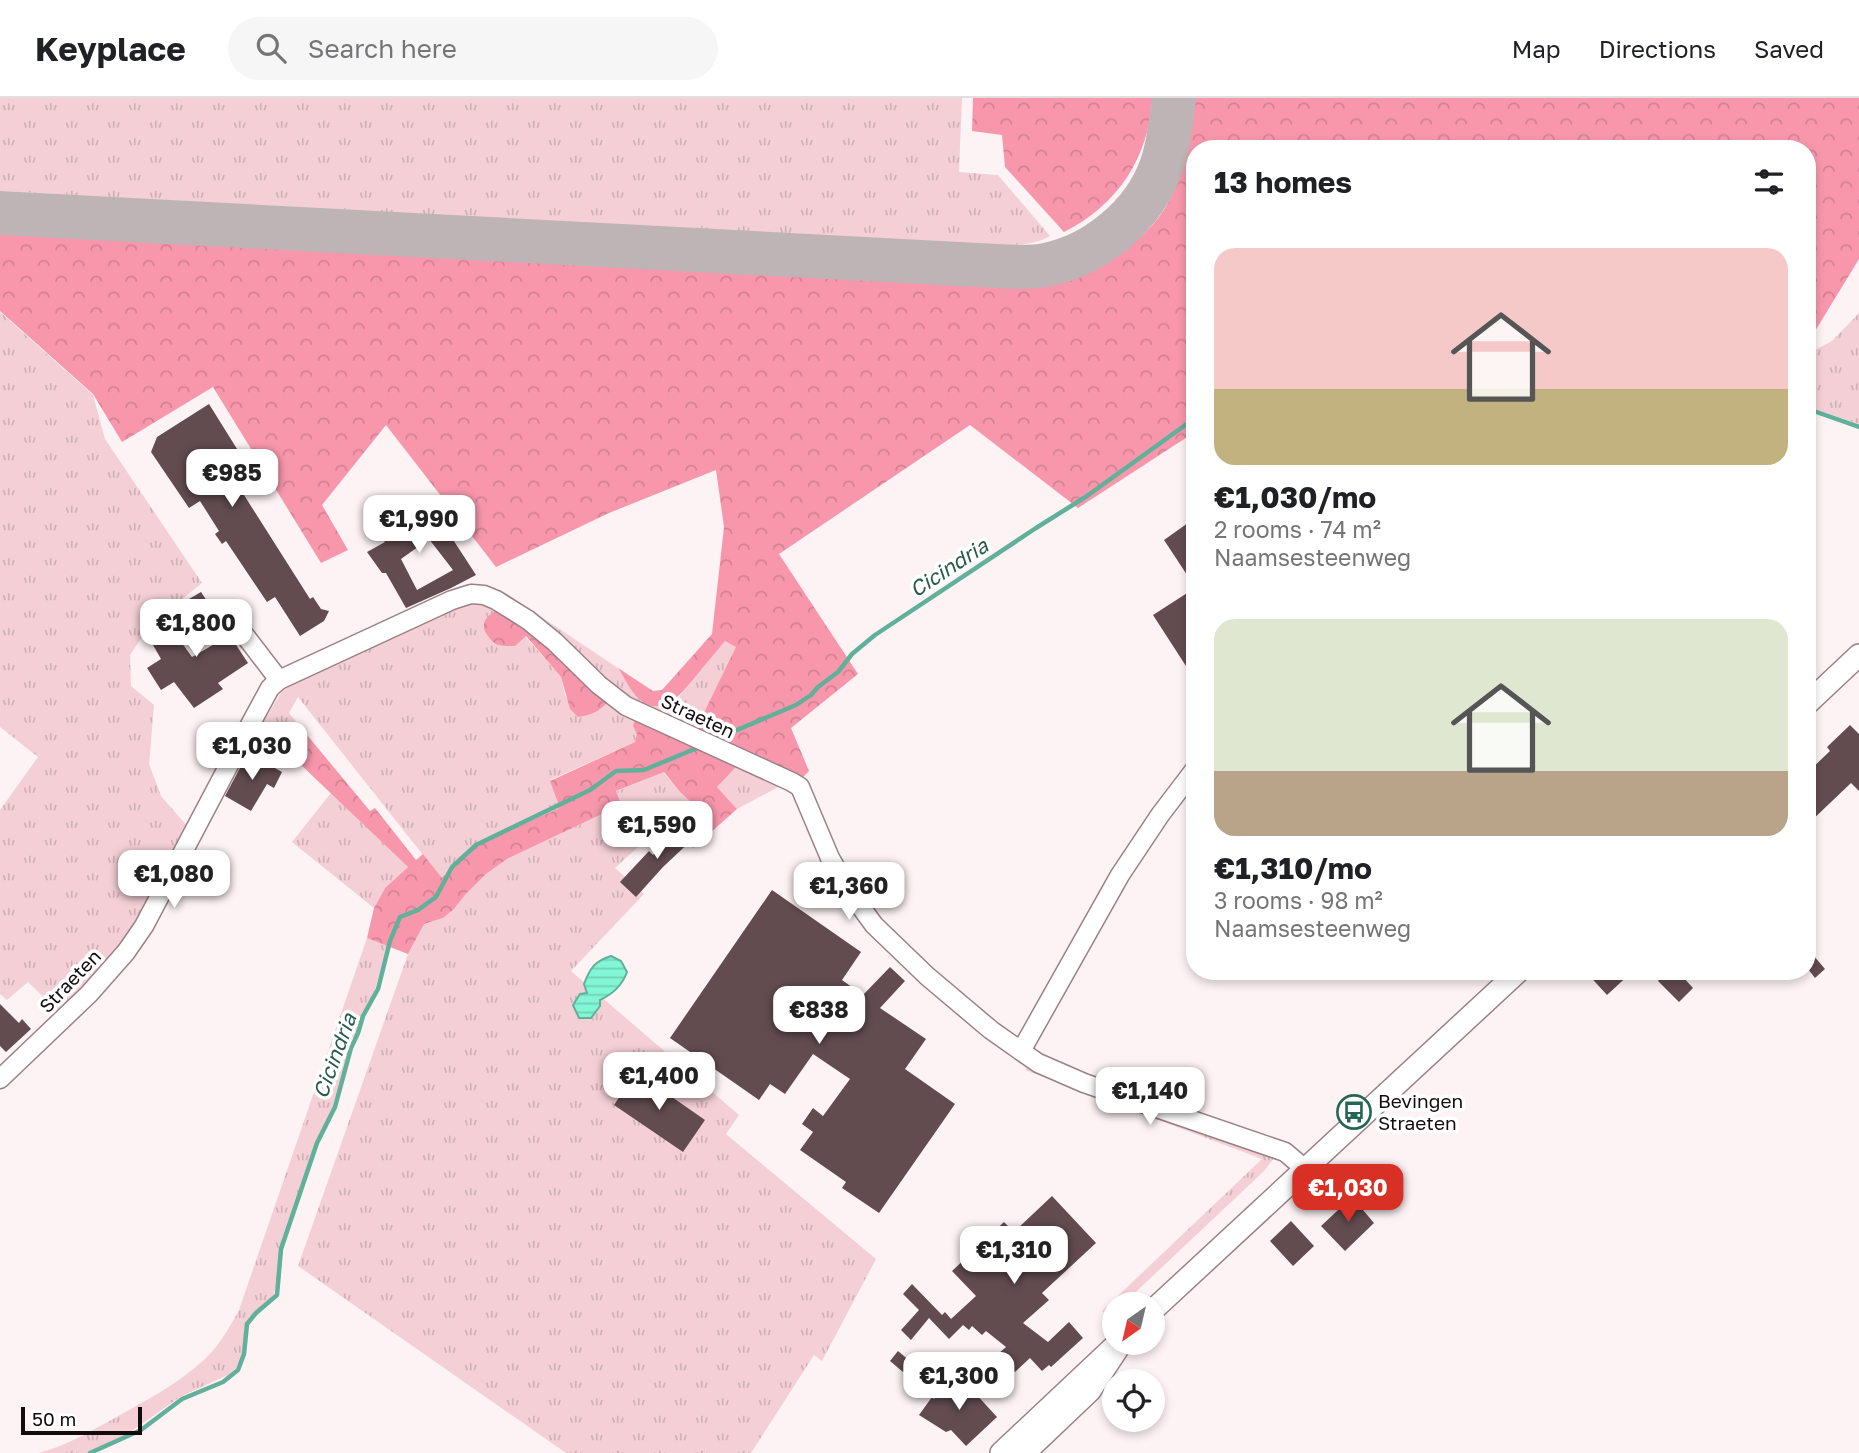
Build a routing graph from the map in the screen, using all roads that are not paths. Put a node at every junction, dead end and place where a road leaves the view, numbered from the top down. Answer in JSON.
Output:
{"nodes":[{"id":1,"x":240,"y":629,"type":"dead end"},
{"id":2,"x":1859,"y":655,"type":"edge"},
{"id":3,"x":279,"y":680,"type":"junction"},
{"id":4,"x":1816,"y":695,"type":"edge"},
{"id":5,"x":1186,"y":781,"type":"edge"},
{"id":6,"x":1509,"y":980,"type":"edge"},
{"id":7,"x":1021,"y":1051,"type":"junction"},
{"id":8,"x":0,"y":1079,"type":"edge"},
{"id":9,"x":1305,"y":1169,"type":"junction"},
{"id":10,"x":1166,"y":1298,"type":"edge"},
{"id":11,"x":1107,"y":1355,"type":"edge"},
{"id":12,"x":1113,"y":1355,"type":"edge"},
{"id":13,"x":1001,"y":1453,"type":"edge"},
{"id":14,"x":1024,"y":1453,"type":"edge"}],
"edges":[{"from":1,"to":3,"type":"street"},
{"from":2,"to":4,"type":"main road"},
{"from":3,"to":7,"type":"street","name":"Straeten"},
{"from":3,"to":8,"type":"street","name":"Straeten"},
{"from":5,"to":7,"type":"street"},
{"from":6,"to":9,"type":"main road"},
{"from":7,"to":9,"type":"street","name":"Straeten"},
{"from":9,"to":10,"type":"main road"},
{"from":11,"to":13,"type":"main road"},
{"from":12,"to":14,"type":"street"}]}
